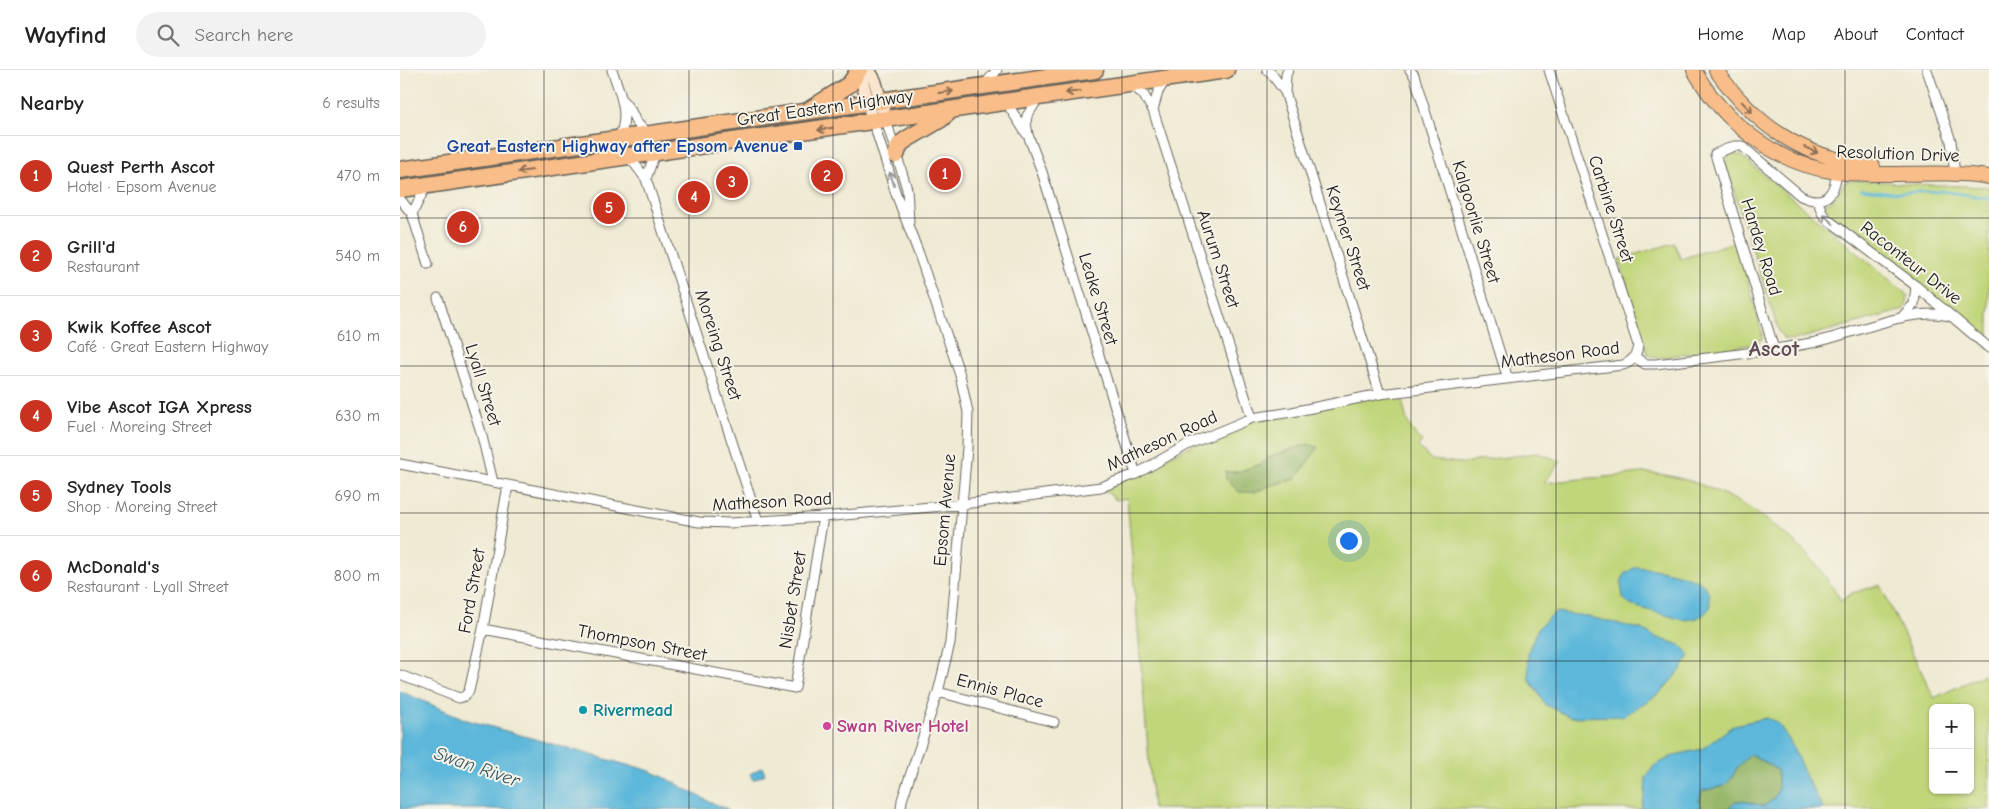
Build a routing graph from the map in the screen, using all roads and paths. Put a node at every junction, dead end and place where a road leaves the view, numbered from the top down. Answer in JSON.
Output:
{"nodes":[{"id":1,"x":612,"y":70,"type":"edge"},
{"id":2,"x":859,"y":70,"type":"edge"},
{"id":3,"x":869,"y":70,"type":"edge"},
{"id":4,"x":997,"y":70,"type":"edge"},
{"id":5,"x":1095,"y":70,"type":"edge"},
{"id":6,"x":1226,"y":70,"type":"edge"},
{"id":7,"x":1267,"y":70,"type":"edge"},
{"id":8,"x":1288,"y":70,"type":"edge"},
{"id":9,"x":1549,"y":70,"type":"edge"},
{"id":10,"x":1694,"y":70,"type":"edge"},
{"id":11,"x":1716,"y":70,"type":"edge"},
{"id":12,"x":1927,"y":70,"type":"edge"},
{"id":13,"x":1413,"y":72,"type":"edge"},
{"id":14,"x":1022,"y":75,"type":"edge"},
{"id":15,"x":1166,"y":79,"type":"junction"},
{"id":16,"x":1130,"y":84,"type":"junction"},
{"id":17,"x":984,"y":86,"type":"junction"},
{"id":18,"x":1285,"y":92,"type":"junction"},
{"id":19,"x":1039,"y":97,"type":"junction"},
{"id":20,"x":622,"y":100,"type":"junction"},
{"id":21,"x":874,"y":102,"type":"junction"},
{"id":22,"x":1006,"y":102,"type":"junction"},
{"id":23,"x":950,"y":110,"type":"junction"},
{"id":24,"x":1153,"y":110,"type":"junction"},
{"id":25,"x":805,"y":112,"type":"junction"},
{"id":26,"x":880,"y":120,"type":"junction"},
{"id":27,"x":650,"y":135,"type":"junction"},
{"id":28,"x":1028,"y":135,"type":"junction"},
{"id":29,"x":618,"y":140,"type":"junction"},
{"id":30,"x":657,"y":153,"type":"junction"},
{"id":31,"x":896,"y":155,"type":"junction"},
{"id":32,"x":626,"y":157,"type":"junction"},
{"id":33,"x":440,"y":164,"type":"junction"},
{"id":34,"x":404,"y":166,"type":"edge"},
{"id":35,"x":558,"y":166,"type":"junction"},
{"id":36,"x":1837,"y":166,"type":"junction"},
{"id":37,"x":1955,"y":171,"type":"junction"},
{"id":38,"x":1989,"y":171,"type":"edge"},
{"id":39,"x":1989,"y":177,"type":"edge"},
{"id":40,"x":646,"y":179,"type":"junction"},
{"id":41,"x":426,"y":186,"type":"junction"},
{"id":42,"x":400,"y":190,"type":"edge"},
{"id":43,"x":400,"y":200,"type":"edge"},
{"id":44,"x":1818,"y":201,"type":"junction"},
{"id":45,"x":412,"y":214,"type":"junction"},
{"id":46,"x":908,"y":224,"type":"junction"},
{"id":47,"x":428,"y":264,"type":"dead end"},
{"id":48,"x":1916,"y":286,"type":"junction"},
{"id":49,"x":438,"y":298,"type":"dead end"},
{"id":50,"x":1952,"y":317,"type":"junction"},
{"id":51,"x":1901,"y":318,"type":"junction"},
{"id":52,"x":1989,"y":348,"type":"edge"},
{"id":53,"x":1774,"y":349,"type":"junction"},
{"id":54,"x":1635,"y":357,"type":"junction"},
{"id":55,"x":1508,"y":379,"type":"junction"},
{"id":56,"x":1380,"y":394,"type":"junction"},
{"id":57,"x":1252,"y":418,"type":"junction"},
{"id":58,"x":400,"y":464,"type":"edge"},
{"id":59,"x":1136,"y":474,"type":"junction"},
{"id":60,"x":493,"y":482,"type":"junction"},
{"id":61,"x":508,"y":485,"type":"junction"},
{"id":62,"x":963,"y":504,"type":"junction"},
{"id":63,"x":823,"y":517,"type":"junction"},
{"id":64,"x":758,"y":521,"type":"junction"},
{"id":65,"x":483,"y":629,"type":"junction"},
{"id":66,"x":400,"y":675,"type":"edge"},
{"id":67,"x":795,"y":688,"type":"joint"},
{"id":68,"x":938,"y":692,"type":"junction"},
{"id":69,"x":1054,"y":722,"type":"dead end"},
{"id":70,"x":902,"y":804,"type":"edge"}],
"edges":[{"from":1,"to":20,"type":"street"},
{"from":2,"to":21,"type":"street","name":"Epsom Avenue"},
{"from":2,"to":25,"type":"highway"},
{"from":3,"to":21,"type":"street","name":"Epsom Avenue"},
{"from":4,"to":17,"type":"street"},
{"from":5,"to":14,"type":"highway","name":"Great Eastern Highway"},
{"from":6,"to":15,"type":"highway","name":"Great Eastern Highway"},
{"from":7,"to":18,"type":"street","name":"Keymer Street"},
{"from":8,"to":18,"type":"street","name":"Keymer Street"},
{"from":9,"to":54,"type":"street","name":"Carbine Street"},
{"from":10,"to":36,"type":"main road","name":"Resolution Drive"},
{"from":11,"to":36,"type":"main road","name":"Resolution Drive","one_way":true},
{"from":12,"to":37,"type":"street"},
{"from":13,"to":55,"type":"street","name":"Kalgoorlie Street"},
{"from":14,"to":17,"type":"highway","name":"Great Eastern Highway"},
{"from":15,"to":16,"type":"highway","name":"Great Eastern Highway"},
{"from":15,"to":24,"type":"street"},
{"from":16,"to":19,"type":"highway","name":"Great Eastern Highway","one_way":true},
{"from":16,"to":24,"type":"street","name":"Aurum Street"},
{"from":21,"to":17,"type":"highway","name":"Great Eastern Highway","one_way":true},
{"from":18,"to":56,"type":"street","name":"Keymer Street"},
{"from":19,"to":22,"type":"highway","name":"Great Eastern Highway"},
{"from":19,"to":28,"type":"street","name":"Leake Street"},
{"from":20,"to":27,"type":"street"},
{"from":20,"to":29,"type":"street"},
{"from":21,"to":25,"type":"highway","name":"Great Eastern Highway"},
{"from":21,"to":26,"type":"street","name":"Epsom Avenue"},
{"from":22,"to":23,"type":"highway","name":"Great Eastern Highway"},
{"from":22,"to":28,"type":"street","name":"Leake Street"},
{"from":23,"to":26,"type":"highway","name":"Great Eastern Highway"},
{"from":23,"to":31,"type":"highway"},
{"from":24,"to":57,"type":"street","name":"Aurum Street"},
{"from":25,"to":27,"type":"highway","name":"Great Eastern Highway"},
{"from":26,"to":30,"type":"highway","name":"Great Eastern Highway","one_way":true},
{"from":26,"to":31,"type":"street","name":"Epsom Avenue"},
{"from":46,"to":26,"type":"street","name":"Epsom Avenue","one_way":true},
{"from":27,"to":29,"type":"highway","name":"Great Eastern Highway"},
{"from":28,"to":59,"type":"street","name":"Leake Street"},
{"from":29,"to":33,"type":"highway","name":"Great Eastern Highway"},
{"from":30,"to":32,"type":"highway","name":"Great Eastern Highway"},
{"from":30,"to":40,"type":"street"},
{"from":31,"to":46,"type":"street","name":"Epsom Avenue"},
{"from":32,"to":35,"type":"highway","name":"Great Eastern Highway"},
{"from":32,"to":40,"type":"street","name":"Moreing Street"},
{"from":33,"to":34,"type":"highway","name":"Great Eastern Highway"},
{"from":33,"to":35,"type":"highway"},
{"from":35,"to":41,"type":"highway","name":"Great Eastern Highway","one_way":true},
{"from":36,"to":37,"type":"main road","name":"Resolution Drive"},
{"from":36,"to":44,"type":"street"},
{"from":37,"to":38,"type":"main road","name":"Resolution Drive"},
{"from":37,"to":39,"type":"main road","name":"Resolution Drive"},
{"from":40,"to":64,"type":"street","name":"Moreing Street"},
{"from":41,"to":42,"type":"highway","name":"Great Eastern Highway"},
{"from":41,"to":45,"type":"street"},
{"from":43,"to":45,"type":"street"},
{"from":48,"to":44,"type":"street","name":"Raconteur Drive","one_way":true},
{"from":44,"to":53,"type":"street","name":"Hardey Road"},
{"from":45,"to":47,"type":"street"},
{"from":46,"to":62,"type":"street","name":"Epsom Avenue"},
{"from":48,"to":50,"type":"street","name":"Raconteur Drive"},
{"from":48,"to":51,"type":"street"},
{"from":49,"to":60,"type":"street","name":"Lyall Street"},
{"from":50,"to":51,"type":"street","name":"Matheson Road"},
{"from":50,"to":52,"type":"street","name":"Raconteur Drive"},
{"from":51,"to":53,"type":"street","name":"Matheson Road"},
{"from":53,"to":54,"type":"street","name":"Matheson Road"},
{"from":54,"to":55,"type":"street","name":"Matheson Road"},
{"from":55,"to":56,"type":"street","name":"Matheson Road"},
{"from":56,"to":57,"type":"street","name":"Matheson Road"},
{"from":57,"to":59,"type":"street","name":"Matheson Road"},
{"from":58,"to":60,"type":"street","name":"Matheson Road"},
{"from":59,"to":62,"type":"street","name":"Matheson Road"},
{"from":60,"to":61,"type":"street","name":"Matheson Road"},
{"from":61,"to":64,"type":"street","name":"Matheson Road"},
{"from":61,"to":65,"type":"street","name":"Ford Street"},
{"from":62,"to":63,"type":"street","name":"Matheson Road"},
{"from":62,"to":68,"type":"street","name":"Epsom Avenue"},
{"from":63,"to":64,"type":"street","name":"Matheson Road"},
{"from":63,"to":67,"type":"street","name":"Nisbet Street"},
{"from":65,"to":66,"type":"street","name":"Ford Street"},
{"from":65,"to":67,"type":"street","name":"Thompson Street"},
{"from":68,"to":69,"type":"street","name":"Ennis Place"},
{"from":68,"to":70,"type":"street","name":"Epsom Avenue"}]}
